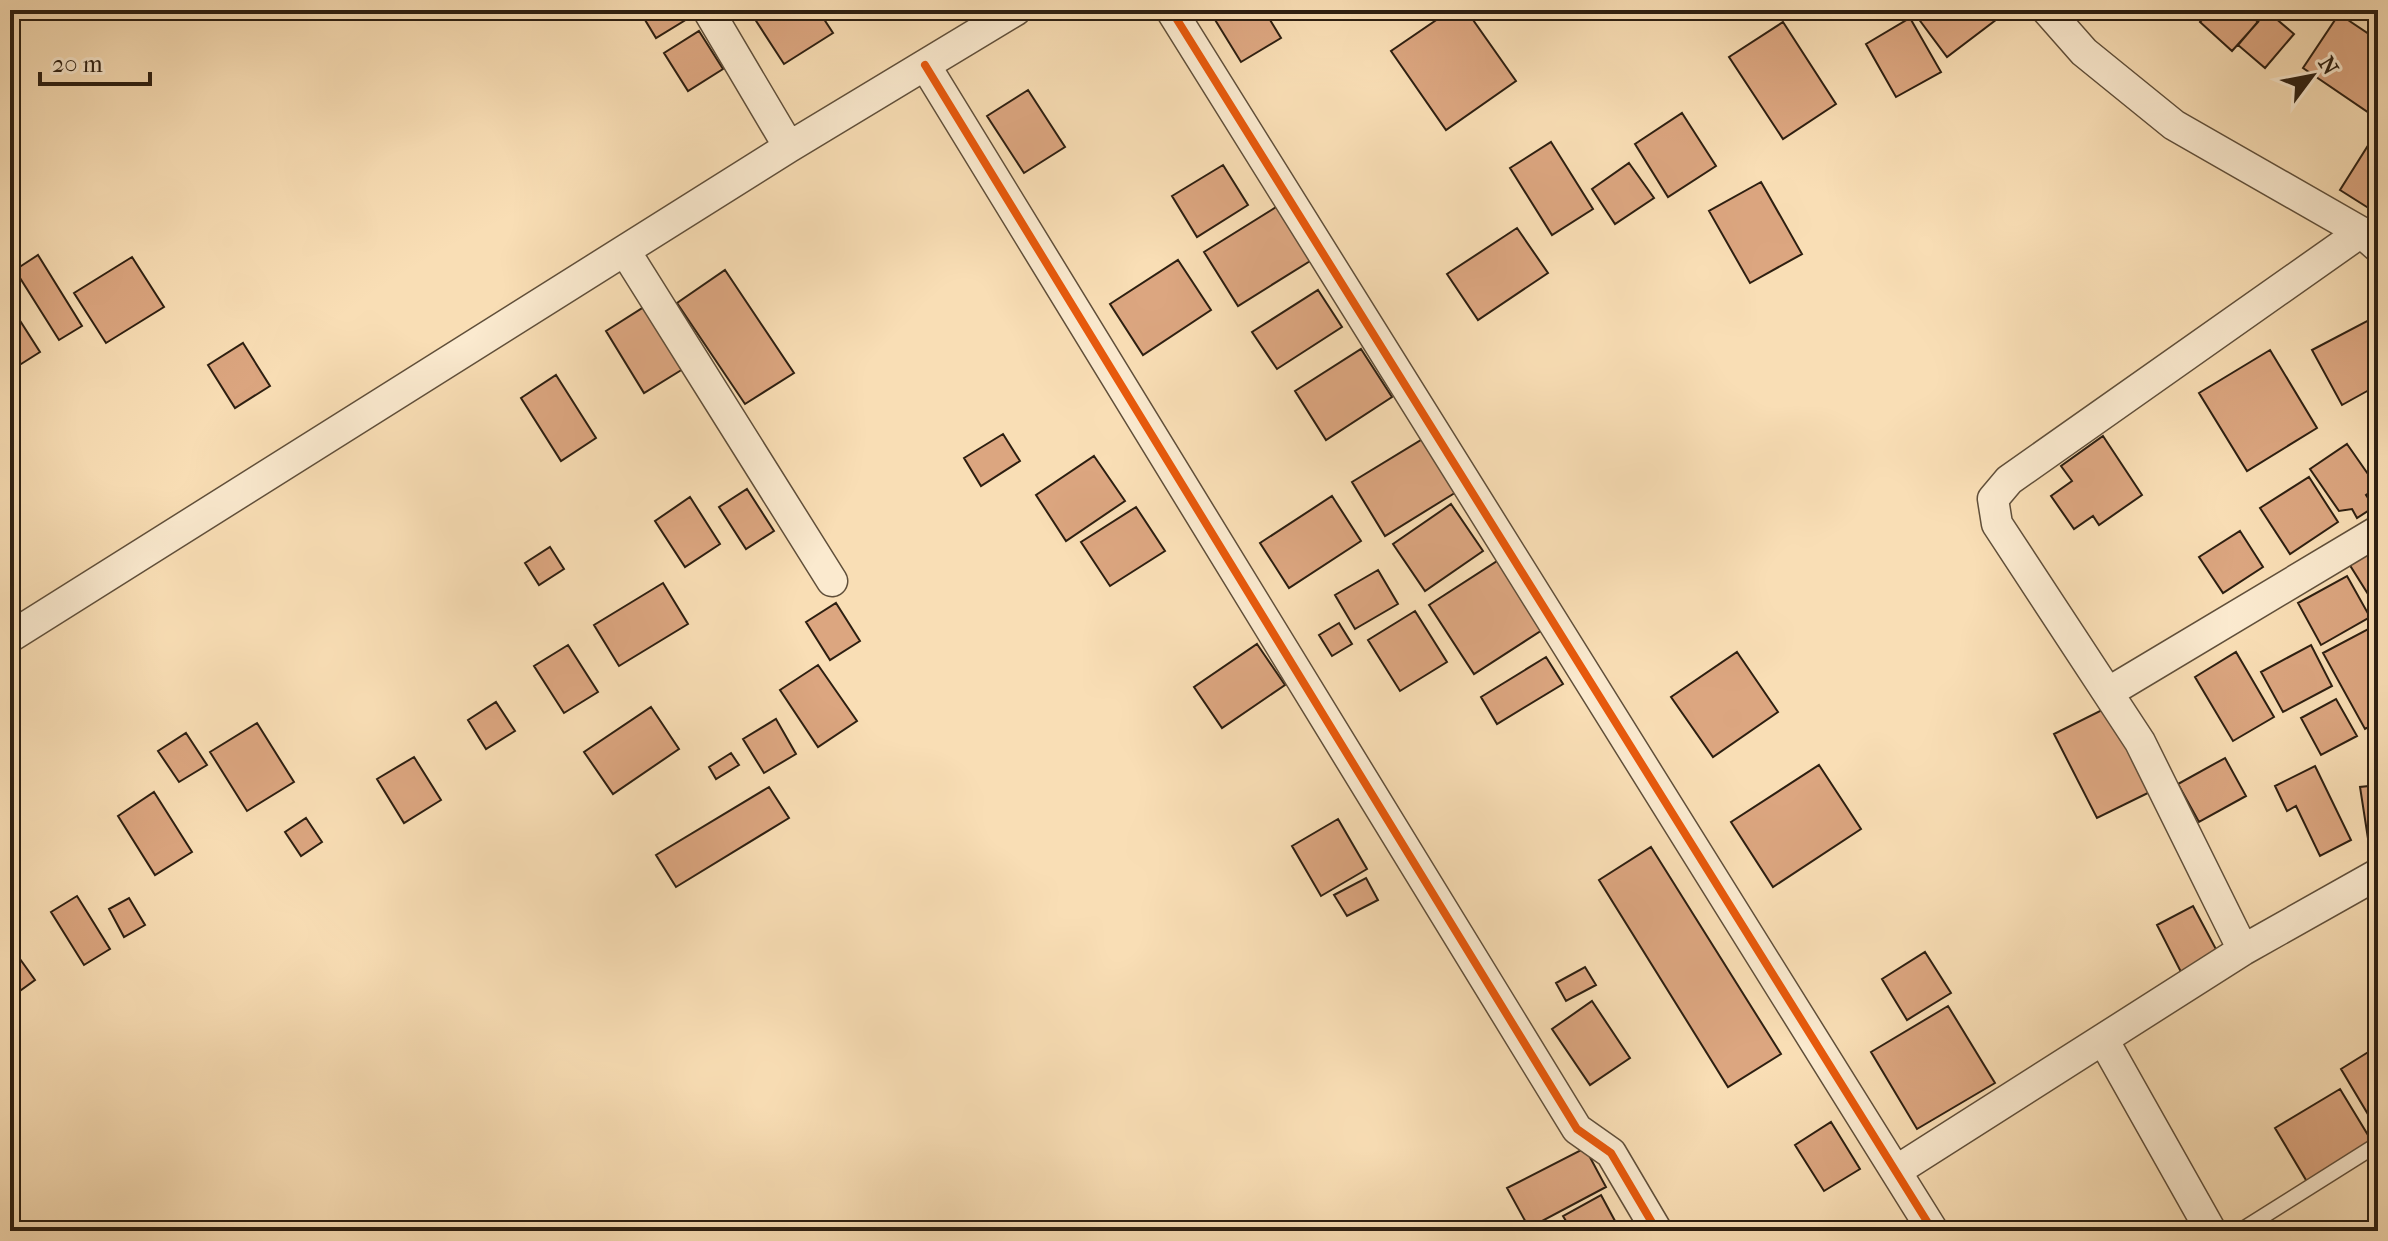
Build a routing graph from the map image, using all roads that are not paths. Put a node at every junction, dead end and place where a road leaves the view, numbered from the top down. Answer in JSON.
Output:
{"nodes":[{"id":1,"x":708,"y":10,"type":"edge"},
{"id":2,"x":1016,"y":10,"type":"edge"},
{"id":3,"x":1171,"y":10,"type":"edge"},
{"id":4,"x":2047,"y":10,"type":"edge"},
{"id":5,"x":925,"y":65,"type":"junction"},
{"id":6,"x":789,"y":147,"type":"junction"},
{"id":7,"x":2370,"y":240,"type":"edge"},
{"id":8,"x":625,"y":251,"type":"junction"},
{"id":9,"x":2378,"y":531,"type":"edge"},
{"id":10,"x":832,"y":581,"type":"dead end"},
{"id":11,"x":10,"y":637,"type":"edge"},
{"id":12,"x":2109,"y":692,"type":"junction"},
{"id":13,"x":2378,"y":874,"type":"edge"},
{"id":14,"x":2243,"y":950,"type":"junction"},
{"id":15,"x":2104,"y":1041,"type":"junction"},
{"id":16,"x":2378,"y":1144,"type":"edge"},
{"id":17,"x":1896,"y":1171,"type":"junction"},
{"id":18,"x":1657,"y":1231,"type":"edge"},
{"id":19,"x":1933,"y":1231,"type":"edge"},
{"id":20,"x":2211,"y":1231,"type":"edge"},
{"id":21,"x":2240,"y":1231,"type":"edge"}],
"edges":[{"from":1,"to":6,"type":"street"},
{"from":2,"to":5,"type":"street"},
{"from":3,"to":17,"type":"street"},
{"from":4,"to":7,"type":"street"},
{"from":5,"to":6,"type":"street"},
{"from":5,"to":18,"type":"street"},
{"from":6,"to":8,"type":"street"},
{"from":7,"to":12,"type":"street"},
{"from":8,"to":10,"type":"street"},
{"from":8,"to":11,"type":"street"},
{"from":9,"to":12,"type":"street"},
{"from":12,"to":14,"type":"street"},
{"from":13,"to":14,"type":"street"},
{"from":14,"to":15,"type":"street"},
{"from":15,"to":17,"type":"street"},
{"from":15,"to":20,"type":"street"},
{"from":16,"to":21,"type":"lane"},
{"from":17,"to":19,"type":"street"}]}
